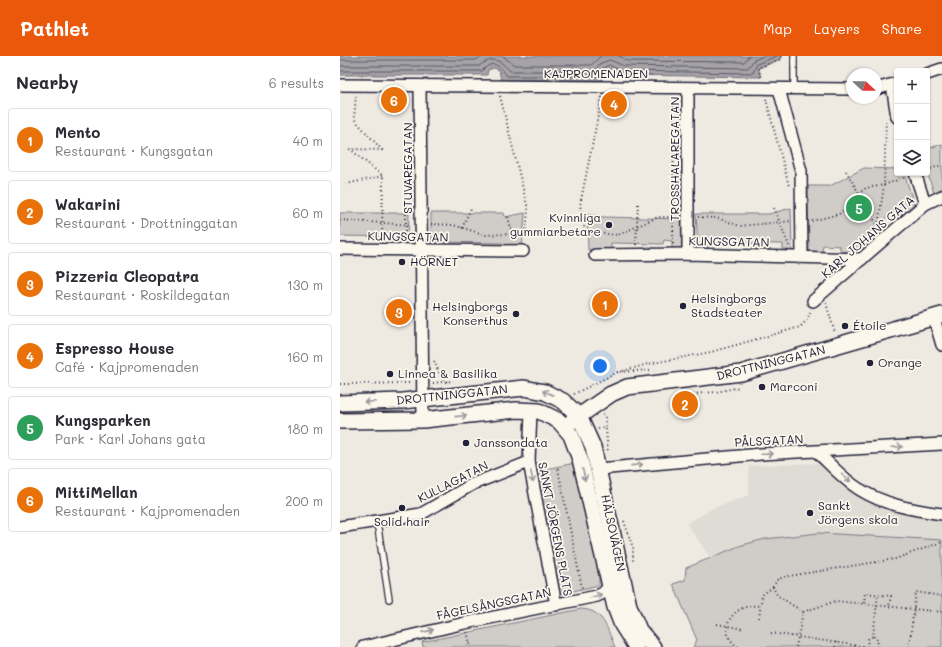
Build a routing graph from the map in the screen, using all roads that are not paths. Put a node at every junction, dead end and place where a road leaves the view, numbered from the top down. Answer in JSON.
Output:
{"nodes":[{"id":1,"x":794,"y":56,"type":"edge"},
{"id":2,"x":942,"y":69,"type":"edge"},
{"id":3,"x":930,"y":73,"type":"edge"},
{"id":4,"x":894,"y":84,"type":"edge"},
{"id":5,"x":340,"y":85,"type":"edge"},
{"id":6,"x":420,"y":86,"type":"junction"},
{"id":7,"x":882,"y":87,"type":"edge"},
{"id":8,"x":688,"y":88,"type":"junction"},
{"id":9,"x":779,"y":88,"type":"junction"},
{"id":10,"x":794,"y":88,"type":"junction"},
{"id":11,"x":846,"y":89,"type":"edge"},
{"id":12,"x":893,"y":115,"type":"edge"},
{"id":13,"x":916,"y":176,"type":"edge"},
{"id":14,"x":942,"y":196,"type":"edge"},
{"id":15,"x":925,"y":204,"type":"junction"},
{"id":16,"x":340,"y":249,"type":"edge"},
{"id":17,"x":421,"y":250,"type":"junction"},
{"id":18,"x":520,"y":251,"type":"road end"},
{"id":19,"x":688,"y":254,"type":"junction"},
{"id":20,"x":595,"y":255,"type":"dead end"},
{"id":21,"x":797,"y":257,"type":"junction"},
{"id":22,"x":862,"y":259,"type":"junction"},
{"id":23,"x":814,"y":302,"type":"road end"},
{"id":24,"x":938,"y":316,"type":"edge"},
{"id":25,"x":942,"y":345,"type":"edge"},
{"id":26,"x":422,"y":398,"type":"junction"},
{"id":27,"x":340,"y":403,"type":"edge"},
{"id":28,"x":531,"y":410,"type":"junction"},
{"id":29,"x":579,"y":416,"type":"junction"},
{"id":30,"x":423,"y":420,"type":"junction"},
{"id":31,"x":340,"y":421,"type":"edge"},
{"id":32,"x":565,"y":426,"type":"junction"},
{"id":33,"x":942,"y":444,"type":"edge"},
{"id":34,"x":817,"y":452,"type":"junction"},
{"id":35,"x":529,"y":462,"type":"junction"},
{"id":36,"x":604,"y":468,"type":"junction"},
{"id":37,"x":942,"y":514,"type":"edge"},
{"id":38,"x":377,"y":522,"type":"junction"},
{"id":39,"x":340,"y":527,"type":"edge"},
{"id":40,"x":621,"y":572,"type":"junction"},
{"id":41,"x":610,"y":586,"type":"junction"},
{"id":42,"x":389,"y":599,"type":"dead end"},
{"id":43,"x":556,"y":605,"type":"junction"},
{"id":44,"x":363,"y":647,"type":"edge"},
{"id":45,"x":636,"y":647,"type":"edge"},
{"id":46,"x":653,"y":647,"type":"edge"}],
"edges":[{"from":1,"to":10,"type":"lane"},
{"from":2,"to":3,"type":"street"},
{"from":4,"to":7,"type":"street"},
{"from":4,"to":12,"type":"street"},
{"from":5,"to":6,"type":"street","name":"KAJPROMENADEN"},
{"from":6,"to":8,"type":"street","name":"KAJPROMENADEN"},
{"from":6,"to":17,"type":"street","name":"STUVAREGATAN"},
{"from":8,"to":9,"type":"street","name":"KAJPROMENADEN"},
{"from":8,"to":19,"type":"street","name":"TROSSHALAREGATAN"},
{"from":9,"to":10,"type":"street","name":"KAJPROMENADEN"},
{"from":9,"to":21,"type":"street"},
{"from":10,"to":11,"type":"street","name":"KAJPROMENADEN"},
{"from":13,"to":15,"type":"street"},
{"from":14,"to":15,"type":"street","name":"KARL JOHANS GATA"},
{"from":15,"to":22,"type":"street","name":"KARL JOHANS GATA"},
{"from":16,"to":17,"type":"street","name":"KUNGSGATAN"},
{"from":17,"to":18,"type":"street","name":"KUNGSGATAN"},
{"from":17,"to":26,"type":"street","name":"STUVAREGATAN"},
{"from":19,"to":20,"type":"street","name":"KUNGSGATAN"},
{"from":19,"to":21,"type":"street","name":"KUNGSGATAN"},
{"from":21,"to":22,"type":"street","name":"KUNGSGATAN"},
{"from":22,"to":23,"type":"street","name":"KARL JOHANS GATA"},
{"from":24,"to":25,"type":"street"},
{"from":24,"to":29,"type":"main road","name":"DROTTNINGGATAN"},
{"from":26,"to":27,"type":"main road","name":"DROTTNINGGATAN","one_way":true},
{"from":29,"to":26,"type":"main road","name":"DROTTNINGGATAN","one_way":true},
{"from":26,"to":30,"type":"street","name":"STUVAREGATAN"},
{"from":30,"to":28,"type":"main road","name":"DROTTNINGGATAN","one_way":true},
{"from":28,"to":32,"type":"main road","name":"DROTTNINGGATAN"},
{"from":28,"to":35,"type":"street","name":"SANKT JÖRGENS PLATS"},
{"from":29,"to":32,"type":"main road","name":"DROTTNINGGATAN"},
{"from":29,"to":36,"type":"main road","name":"HÄLSOVÄGEN"},
{"from":30,"to":31,"type":"main road","name":"DROTTNINGGATAN"},
{"from":32,"to":41,"type":"main road","name":"HÄLSOVÄGEN","one_way":true},
{"from":34,"to":33,"type":"street","name":"PÅLSGATAN","one_way":true},
{"from":36,"to":34,"type":"street","name":"PÅLSGATAN","one_way":true},
{"from":34,"to":37,"type":"street","one_way":true},
{"from":35,"to":38,"type":"street","name":"KULLAGATAN"},
{"from":35,"to":43,"type":"street","name":"SANKT JÖRGENS PLATS","one_way":true},
{"from":36,"to":40,"type":"main road","name":"HÄLSOVÄGEN"},
{"from":38,"to":39,"type":"street","name":"KULLAGATAN"},
{"from":38,"to":42,"type":"lane"},
{"from":40,"to":41,"type":"street","name":"FÅGELSÅNGSGATAN"},
{"from":40,"to":46,"type":"main road","name":"HÄLSOVÄGEN"},
{"from":43,"to":41,"type":"street","name":"FÅGELSÅNGSGATAN","one_way":true},
{"from":41,"to":45,"type":"main road","name":"HÄLSOVÄGEN"},
{"from":44,"to":43,"type":"street","name":"FÅGELSÅNGSGATAN","one_way":true}]}
